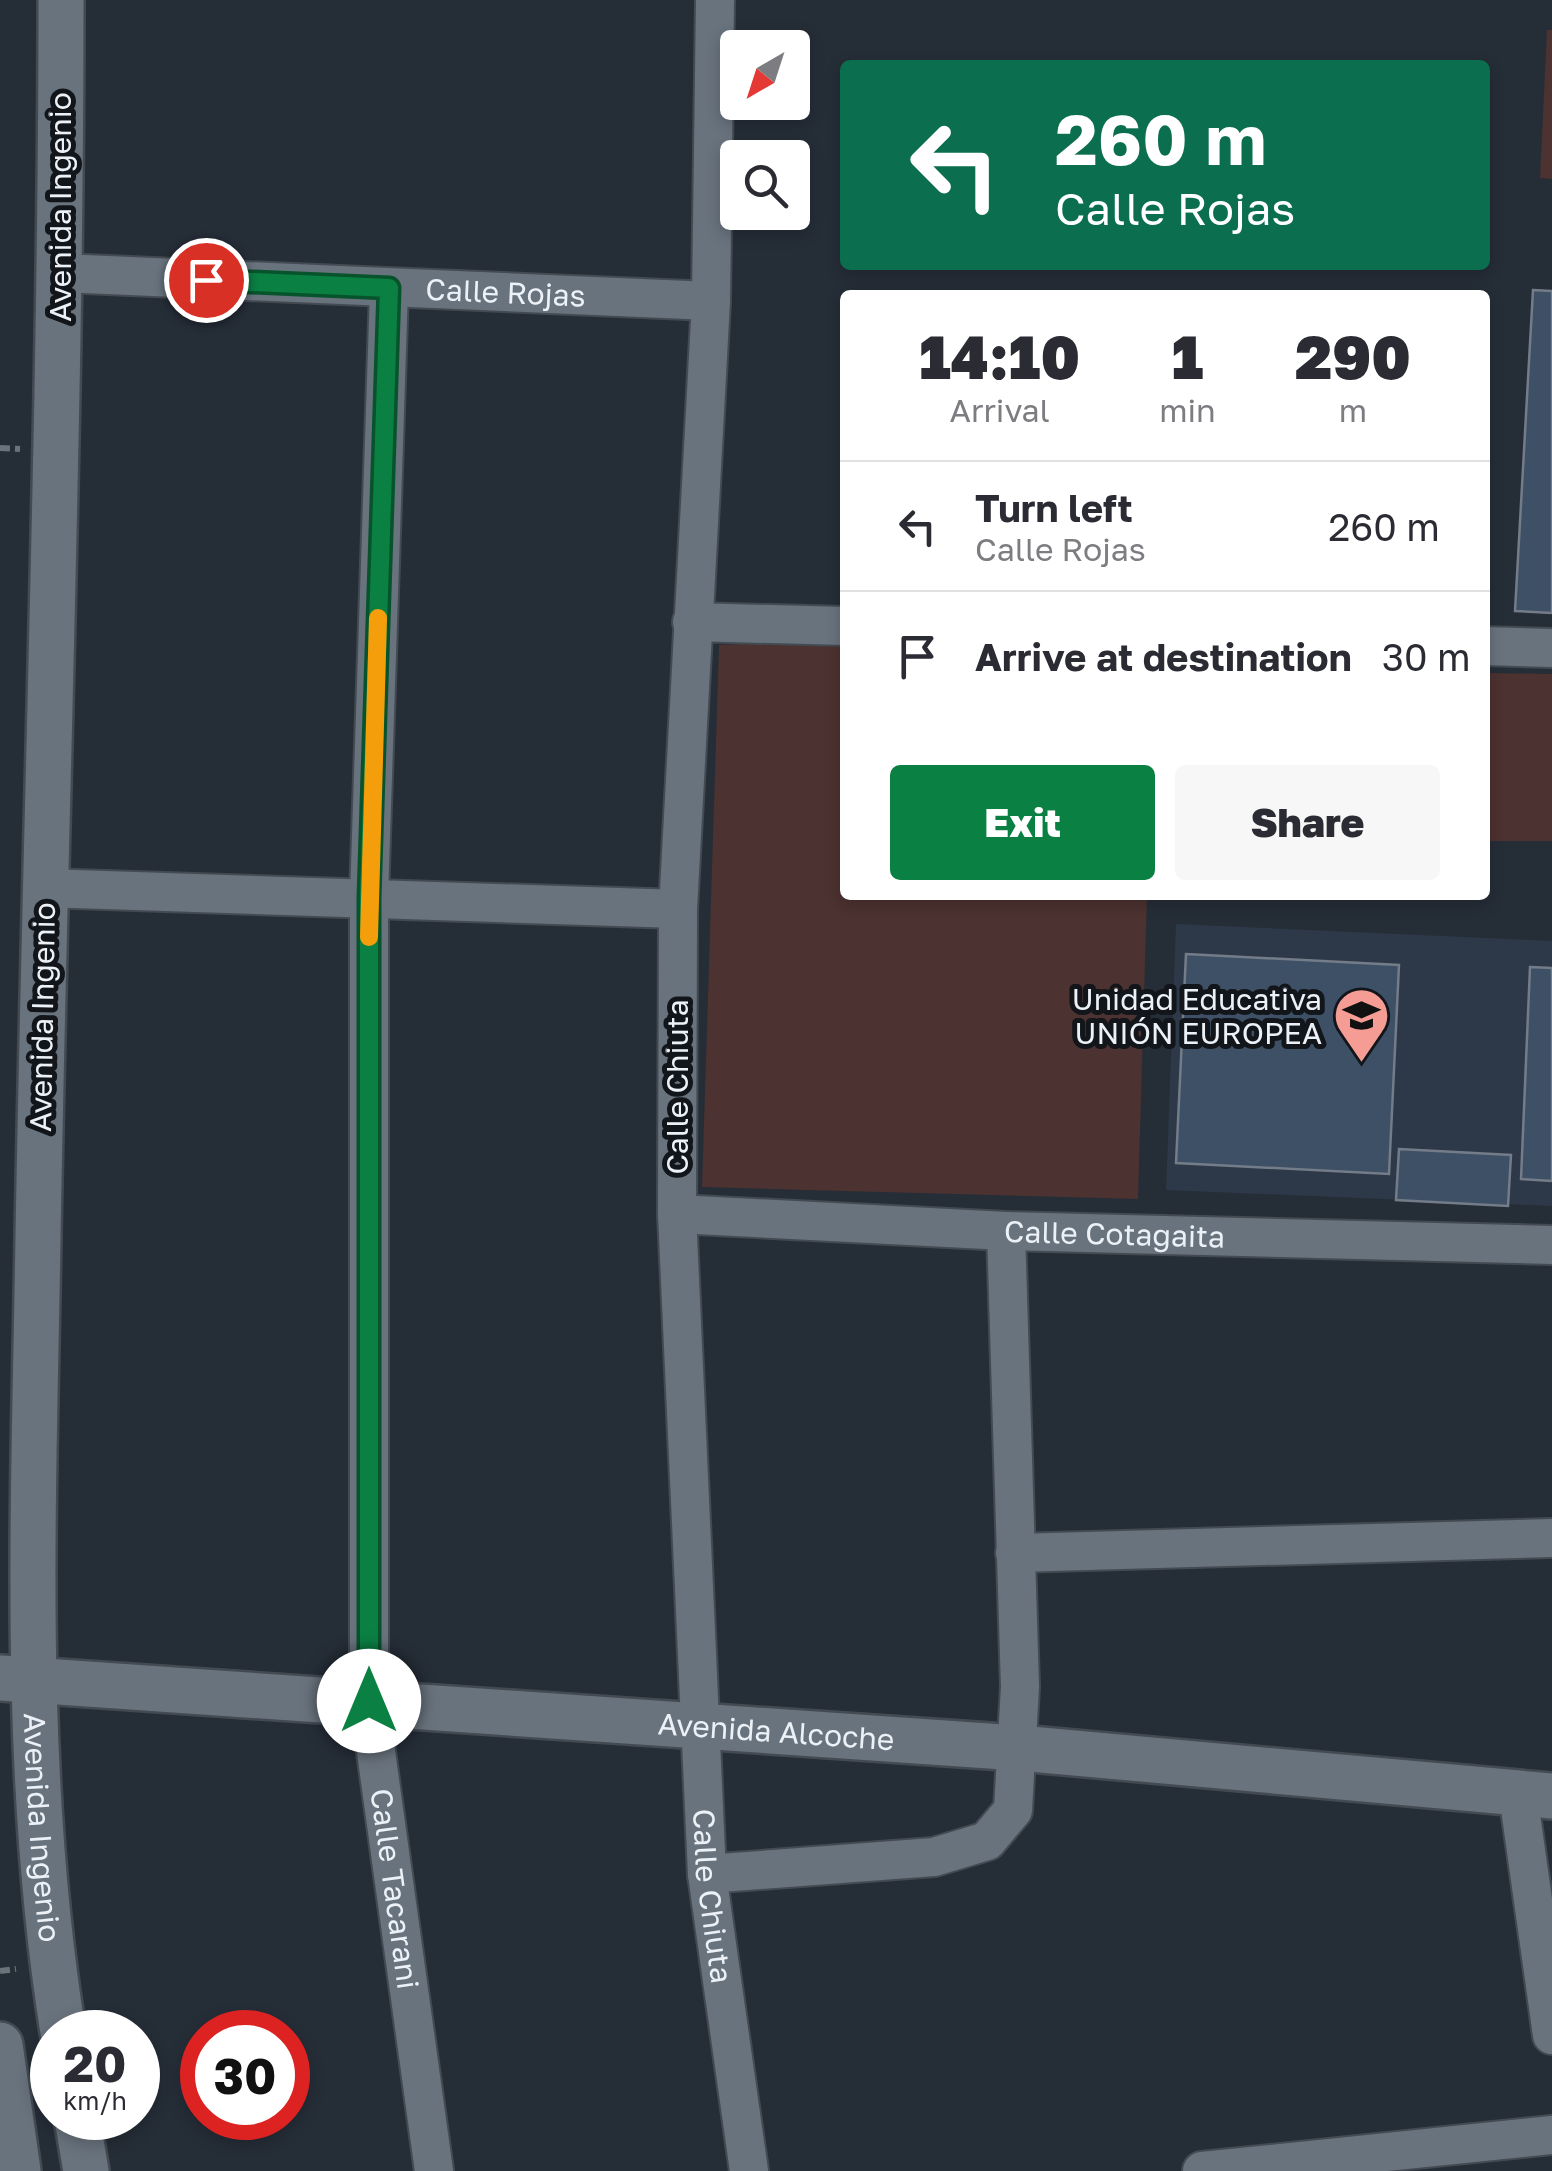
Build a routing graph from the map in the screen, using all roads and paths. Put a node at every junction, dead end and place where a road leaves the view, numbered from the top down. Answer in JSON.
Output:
{"nodes":[{"id":1,"x":61,"y":0,"type":"edge"},
{"id":2,"x":715,"y":0,"type":"edge"},
{"id":3,"x":61,"y":273,"type":"junction"},
{"id":4,"x":389,"y":288,"type":"junction"},
{"id":5,"x":711,"y":301,"type":"junction"},
{"id":6,"x":692,"y":622,"type":"junction"},
{"id":7,"x":840,"y":626,"type":"edge"},
{"id":8,"x":1490,"y":646,"type":"edge"},
{"id":9,"x":1552,"y":648,"type":"edge"},
{"id":10,"x":44,"y":888,"type":"junction"},
{"id":11,"x":369,"y":897,"type":"junction"},
{"id":12,"x":678,"y":908,"type":"junction"},
{"id":13,"x":677,"y":1214,"type":"junction"},
{"id":14,"x":1006,"y":1231,"type":"junction"},
{"id":15,"x":1552,"y":1245,"type":"edge"},
{"id":16,"x":1552,"y":1538,"type":"edge"},
{"id":17,"x":1015,"y":1553,"type":"junction"},
{"id":18,"x":16,"y":1679,"type":"edge"},
{"id":19,"x":369,"y":1701,"type":"junction"},
{"id":20,"x":698,"y":1725,"type":"junction"},
{"id":21,"x":1019,"y":1748,"type":"junction"},
{"id":22,"x":1535,"y":1795,"type":"edge"},
{"id":23,"x":708,"y":1874,"type":"junction"},
{"id":24,"x":59,"y":2010,"type":"edge"},
{"id":25,"x":1552,"y":2035,"type":"edge"},
{"id":26,"x":0,"y":2045,"type":"edge"},
{"id":27,"x":1552,"y":2135,"type":"edge"},
{"id":28,"x":81,"y":2140,"type":"edge"},
{"id":29,"x":18,"y":2171,"type":"edge"},
{"id":30,"x":86,"y":2171,"type":"edge"},
{"id":31,"x":434,"y":2171,"type":"edge"},
{"id":32,"x":748,"y":2171,"type":"edge"},
{"id":33,"x":1202,"y":2171,"type":"edge"}],
"edges":[{"from":1,"to":3,"type":"street","name":"Avenida Ingenio"},
{"from":2,"to":5,"type":"street","name":"Calle Chiuta"},
{"from":3,"to":4,"type":"street","name":"Calle Rojas"},
{"from":3,"to":10,"type":"street","name":"Avenida Ingenio"},
{"from":4,"to":5,"type":"street","name":"Calle Rojas"},
{"from":4,"to":11,"type":"street","name":"Calle Tacarani"},
{"from":5,"to":6,"type":"street","name":"Calle Chiuta"},
{"from":6,"to":7,"type":"street"},
{"from":6,"to":12,"type":"street","name":"Calle Chiuta"},
{"from":8,"to":9,"type":"street"},
{"from":10,"to":11,"type":"street"},
{"from":10,"to":18,"type":"street","name":"Avenida Ingenio"},
{"from":11,"to":12,"type":"street"},
{"from":11,"to":19,"type":"street","name":"Calle Tacarani"},
{"from":12,"to":13,"type":"street","name":"Calle Chiuta"},
{"from":13,"to":14,"type":"street","name":"Calle Cotagaita"},
{"from":13,"to":20,"type":"street","name":"Calle Chiuta"},
{"from":14,"to":15,"type":"street","name":"Calle Cotagaita"},
{"from":14,"to":17,"type":"street"},
{"from":16,"to":17,"type":"street"},
{"from":17,"to":21,"type":"street"},
{"from":18,"to":19,"type":"street","name":"Avenida Alcoche"},
{"from":18,"to":24,"type":"street","name":"Avenida Ingenio"},
{"from":19,"to":20,"type":"street","name":"Avenida Alcoche"},
{"from":19,"to":31,"type":"street","name":"Calle Tacarani"},
{"from":20,"to":21,"type":"street","name":"Avenida Alcoche"},
{"from":20,"to":23,"type":"street","name":"Calle Chiuta"},
{"from":21,"to":22,"type":"street","name":"Avenida Alcoche"},
{"from":21,"to":23,"type":"street"},
{"from":22,"to":25,"type":"street"},
{"from":23,"to":32,"type":"street","name":"Calle Chiuta"},
{"from":26,"to":29,"type":"street"},
{"from":27,"to":33,"type":"street"},
{"from":28,"to":30,"type":"street"}]}
